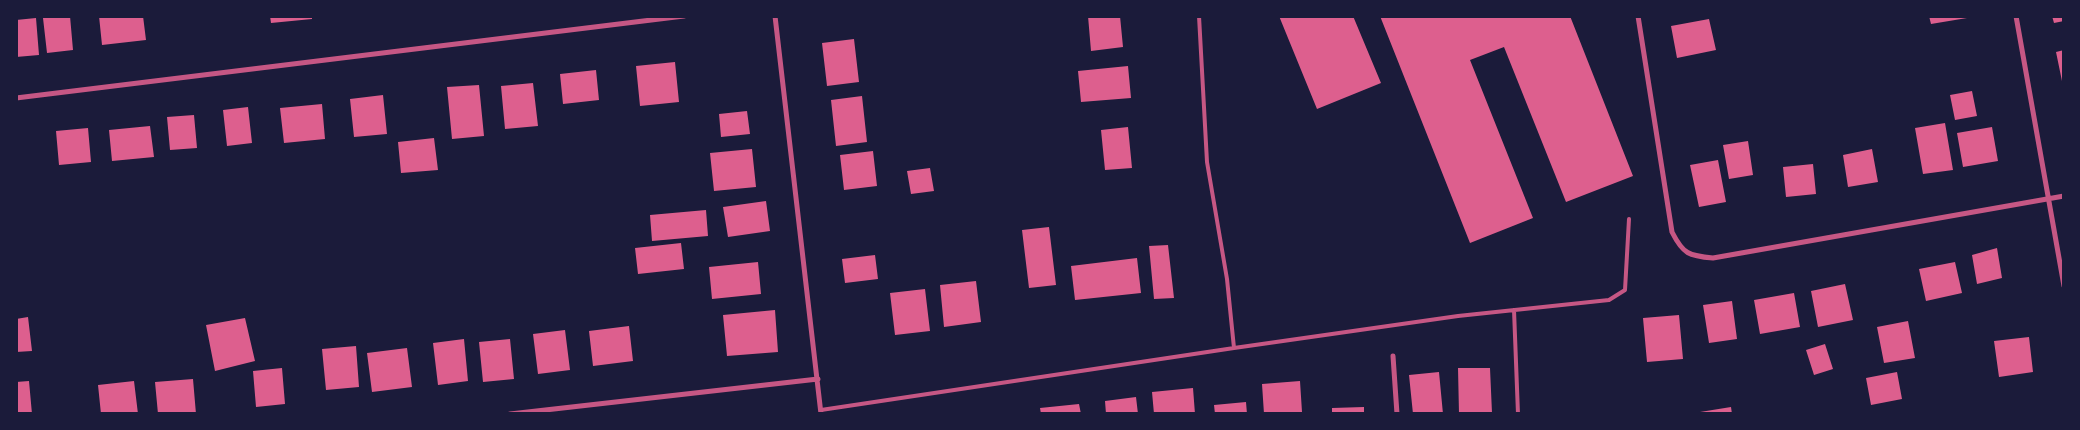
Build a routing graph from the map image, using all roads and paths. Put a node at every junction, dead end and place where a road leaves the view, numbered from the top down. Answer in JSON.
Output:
{"nodes":[{"id":1,"x":684,"y":16,"type":"edge"},
{"id":2,"x":775,"y":16,"type":"edge"},
{"id":3,"x":1199,"y":16,"type":"edge"},
{"id":4,"x":1638,"y":16,"type":"edge"},
{"id":5,"x":2016,"y":16,"type":"edge"},
{"id":6,"x":16,"y":98,"type":"edge"},
{"id":7,"x":2064,"y":196,"type":"edge"},
{"id":8,"x":2049,"y":199,"type":"junction"},
{"id":9,"x":1629,"y":219,"type":"dead end"},
{"id":10,"x":2064,"y":286,"type":"edge"},
{"id":11,"x":1514,"y":310,"type":"junction"},
{"id":12,"x":1234,"y":348,"type":"junction"},
{"id":13,"x":1393,"y":356,"type":"dead end"},
{"id":14,"x":818,"y":380,"type":"junction"},
{"id":15,"x":821,"y":412,"type":"edge"},
{"id":16,"x":510,"y":414,"type":"edge"},
{"id":17,"x":1397,"y":414,"type":"edge"},
{"id":18,"x":1518,"y":414,"type":"edge"}],
"edges":[{"from":1,"to":6,"type":"street"},
{"from":2,"to":14,"type":"street"},
{"from":3,"to":12,"type":"lane"},
{"from":4,"to":8,"type":"street"},
{"from":5,"to":8,"type":"street"},
{"from":7,"to":8,"type":"street"},
{"from":8,"to":10,"type":"street"},
{"from":9,"to":11,"type":"lane"},
{"from":11,"to":12,"type":"lane"},
{"from":11,"to":18,"type":"lane"},
{"from":12,"to":15,"type":"lane"},
{"from":13,"to":17,"type":"street"},
{"from":14,"to":15,"type":"street"},
{"from":14,"to":16,"type":"street"}]}
